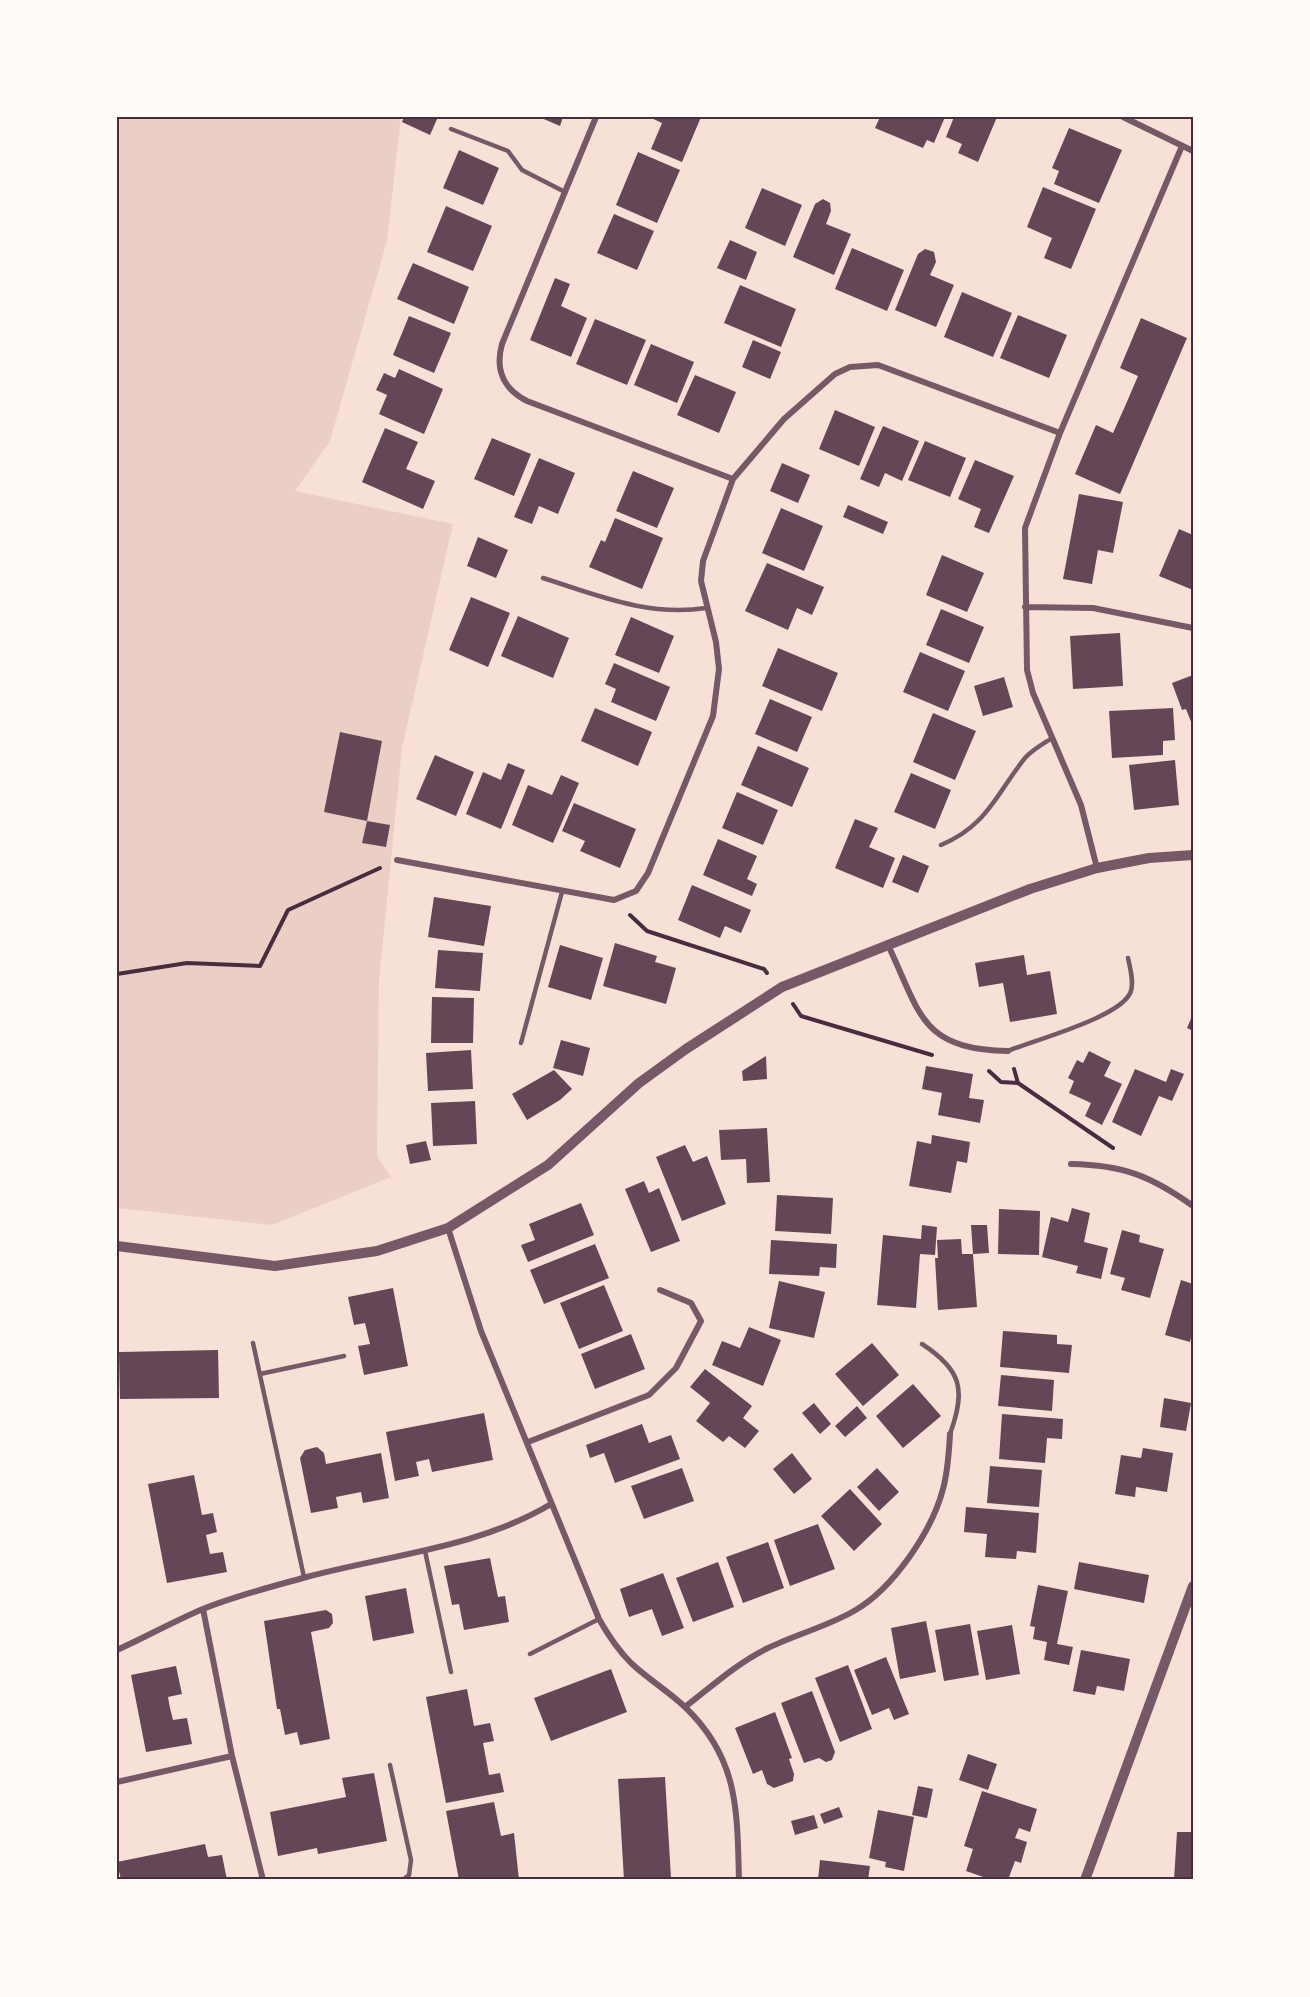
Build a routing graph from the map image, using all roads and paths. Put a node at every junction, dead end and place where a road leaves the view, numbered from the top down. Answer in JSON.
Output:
{"nodes":[{"id":1,"x":596,"y":117,"type":"edge"},
{"id":2,"x":1123,"y":117,"type":"edge"},
{"id":3,"x":451,"y":129,"type":"dead end"},
{"id":4,"x":1182,"y":146,"type":"junction"},
{"id":5,"x":1193,"y":151,"type":"edge"},
{"id":6,"x":565,"y":192,"type":"junction"},
{"id":7,"x":1060,"y":433,"type":"junction"},
{"id":8,"x":733,"y":479,"type":"junction"},
{"id":9,"x":543,"y":578,"type":"dead end"},
{"id":10,"x":1025,"y":607,"type":"junction"},
{"id":11,"x":706,"y":608,"type":"junction"},
{"id":12,"x":1193,"y":628,"type":"edge"},
{"id":13,"x":1052,"y":738,"type":"junction"},
{"id":14,"x":941,"y":845,"type":"dead end"},
{"id":15,"x":1193,"y":855,"type":"edge"},
{"id":16,"x":397,"y":860,"type":"joint"},
{"id":17,"x":1097,"y":868,"type":"junction"},
{"id":18,"x":562,"y":892,"type":"junction"},
{"id":19,"x":614,"y":900,"type":"junction"},
{"id":20,"x":888,"y":944,"type":"junction"},
{"id":21,"x":1128,"y":958,"type":"dead end"},
{"id":22,"x":117,"y":974,"type":"edge"},
{"id":23,"x":782,"y":987,"type":"junction"},
{"id":24,"x":521,"y":1043,"type":"dead end"},
{"id":25,"x":1008,"y":1051,"type":"junction"},
{"id":26,"x":938,"y":1057,"type":"dead end"},
{"id":27,"x":987,"y":1069,"type":"dead end"},
{"id":28,"x":1018,"y":1083,"type":"junction"},
{"id":29,"x":1071,"y":1164,"type":"dead end"},
{"id":30,"x":1127,"y":1169,"type":"junction"},
{"id":31,"x":1193,"y":1206,"type":"edge"},
{"id":32,"x":448,"y":1228,"type":"junction"},
{"id":33,"x":117,"y":1246,"type":"edge"},
{"id":34,"x":660,"y":1290,"type":"dead end"},
{"id":35,"x":253,"y":1342,"type":"dead end"},
{"id":36,"x":922,"y":1344,"type":"dead end"},
{"id":37,"x":344,"y":1356,"type":"dead end"},
{"id":38,"x":260,"y":1374,"type":"junction"},
{"id":39,"x":950,"y":1434,"type":"joint"},
{"id":40,"x":528,"y":1442,"type":"junction"},
{"id":41,"x":551,"y":1504,"type":"junction"},
{"id":42,"x":425,"y":1551,"type":"junction"},
{"id":43,"x":304,"y":1578,"type":"junction"},
{"id":44,"x":1193,"y":1586,"type":"edge"},
{"id":45,"x":203,"y":1609,"type":"junction"},
{"id":46,"x":599,"y":1619,"type":"junction"},
{"id":47,"x":117,"y":1650,"type":"edge"},
{"id":48,"x":530,"y":1654,"type":"dead end"},
{"id":49,"x":450,"y":1672,"type":"dead end"},
{"id":50,"x":685,"y":1707,"type":"junction"},
{"id":51,"x":232,"y":1756,"type":"junction"},
{"id":52,"x":390,"y":1765,"type":"dead end"},
{"id":53,"x":117,"y":1782,"type":"edge"},
{"id":54,"x":263,"y":1880,"type":"edge"},
{"id":55,"x":403,"y":1880,"type":"edge"},
{"id":56,"x":739,"y":1880,"type":"edge"},
{"id":57,"x":1084,"y":1880,"type":"edge"}],
"edges":[{"from":1,"to":6,"type":"street"},
{"from":2,"to":4,"type":"street"},
{"from":3,"to":6,"type":"lane"},
{"from":4,"to":5,"type":"street"},
{"from":4,"to":7,"type":"street"},
{"from":6,"to":8,"type":"street"},
{"from":7,"to":8,"type":"street"},
{"from":7,"to":10,"type":"street"},
{"from":8,"to":11,"type":"street"},
{"from":9,"to":11,"type":"lane"},
{"from":10,"to":12,"type":"street"},
{"from":10,"to":13,"type":"street"},
{"from":11,"to":19,"type":"street"},
{"from":13,"to":14,"type":"lane"},
{"from":13,"to":17,"type":"street"},
{"from":15,"to":17,"type":"street"},
{"from":16,"to":18,"type":"street"},
{"from":16,"to":22,"type":"path"},
{"from":17,"to":20,"type":"street"},
{"from":18,"to":19,"type":"street"},
{"from":18,"to":24,"type":"lane"},
{"from":19,"to":23,"type":"path"},
{"from":20,"to":23,"type":"street"},
{"from":20,"to":25,"type":"street"},
{"from":21,"to":25,"type":"lane"},
{"from":23,"to":26,"type":"path"},
{"from":23,"to":32,"type":"street"},
{"from":25,"to":28,"type":"path"},
{"from":27,"to":28,"type":"path"},
{"from":28,"to":30,"type":"path"},
{"from":29,"to":30,"type":"street"},
{"from":30,"to":31,"type":"street"},
{"from":32,"to":33,"type":"street"},
{"from":32,"to":40,"type":"street"},
{"from":34,"to":40,"type":"street"},
{"from":35,"to":38,"type":"lane"},
{"from":36,"to":39,"type":"lane"},
{"from":37,"to":38,"type":"lane"},
{"from":38,"to":43,"type":"lane"},
{"from":39,"to":50,"type":"street"},
{"from":40,"to":41,"type":"street"},
{"from":41,"to":42,"type":"street"},
{"from":41,"to":46,"type":"street"},
{"from":42,"to":43,"type":"street"},
{"from":42,"to":49,"type":"lane"},
{"from":43,"to":45,"type":"street"},
{"from":44,"to":57,"type":"street"},
{"from":45,"to":47,"type":"street"},
{"from":45,"to":51,"type":"street"},
{"from":46,"to":48,"type":"lane"},
{"from":46,"to":50,"type":"street"},
{"from":50,"to":56,"type":"street"},
{"from":51,"to":53,"type":"street"},
{"from":51,"to":54,"type":"street"},
{"from":52,"to":55,"type":"lane"}]}
